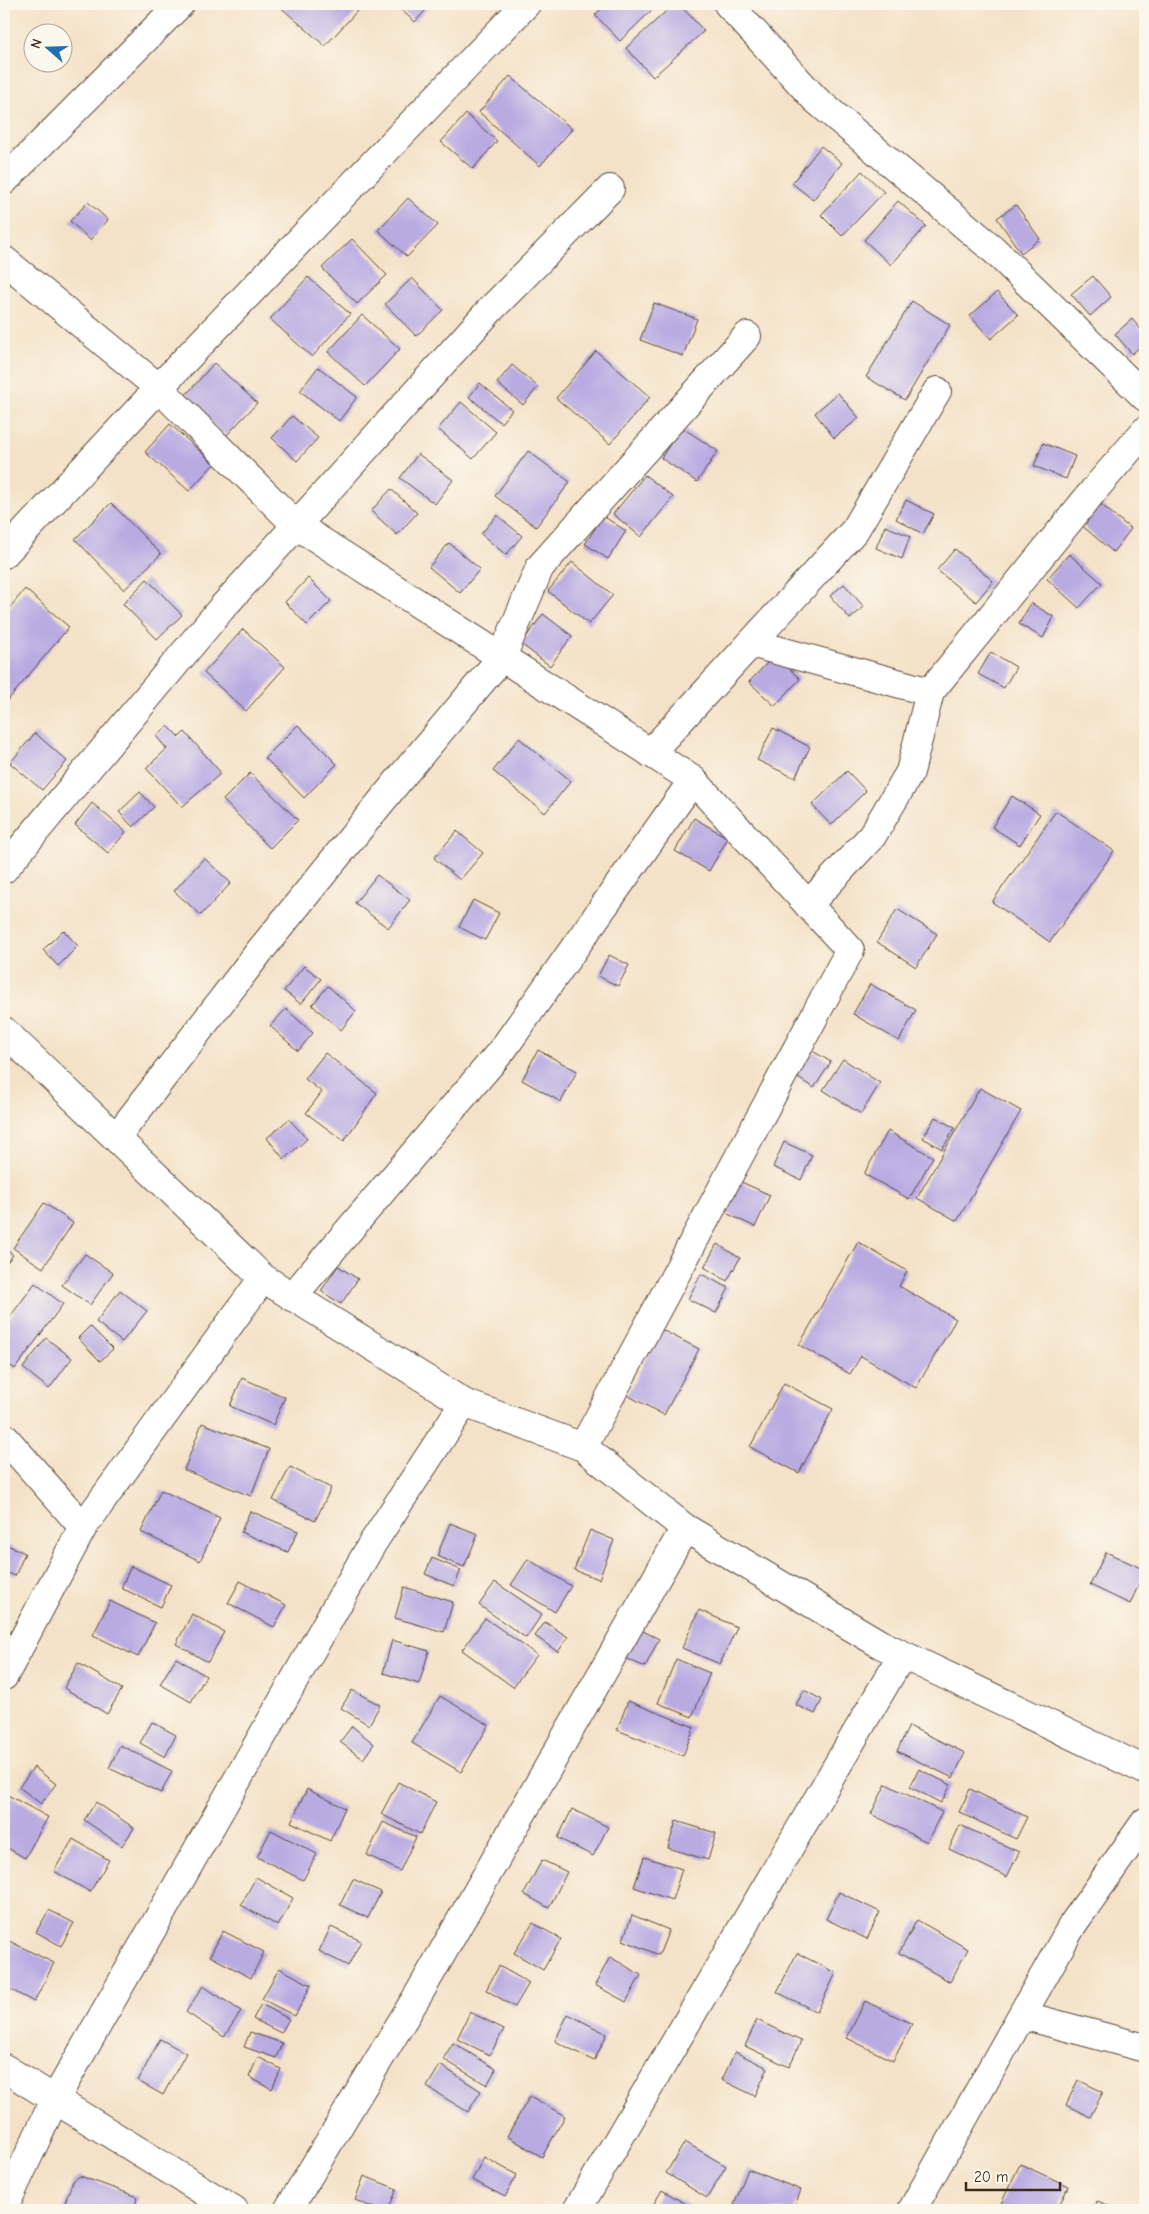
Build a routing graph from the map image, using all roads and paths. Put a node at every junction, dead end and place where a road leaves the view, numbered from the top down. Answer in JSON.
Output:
{"nodes":[{"id":1,"x":180,"y":4,"type":"edge"},
{"id":2,"x":526,"y":4,"type":"edge"},
{"id":3,"x":728,"y":4,"type":"edge"},
{"id":4,"x":4,"y":181,"type":"edge"},
{"id":5,"x":610,"y":189,"type":"dead end"},
{"id":6,"x":4,"y":260,"type":"edge"},
{"id":7,"x":747,"y":336,"type":"dead end"},
{"id":8,"x":159,"y":388,"type":"junction"},
{"id":9,"x":937,"y":391,"type":"dead end"},
{"id":10,"x":1145,"y":397,"type":"edge"},
{"id":11,"x":1145,"y":431,"type":"edge"},
{"id":12,"x":296,"y":525,"type":"junction"},
{"id":13,"x":4,"y":554,"type":"edge"},
{"id":14,"x":751,"y":643,"type":"junction"},
{"id":15,"x":502,"y":657,"type":"junction"},
{"id":16,"x":930,"y":692,"type":"junction"},
{"id":17,"x":650,"y":753,"type":"junction"},
{"id":18,"x":693,"y":780,"type":"junction"},
{"id":19,"x":4,"y":869,"type":"edge"},
{"id":20,"x":808,"y":905,"type":"junction"},
{"id":21,"x":4,"y":1031,"type":"edge"},
{"id":22,"x":116,"y":1138,"type":"junction"},
{"id":23,"x":263,"y":1278,"type":"junction"},
{"id":24,"x":292,"y":1297,"type":"junction"},
{"id":25,"x":464,"y":1403,"type":"junction"},
{"id":26,"x":4,"y":1436,"type":"edge"},
{"id":27,"x":583,"y":1447,"type":"junction"},
{"id":28,"x":83,"y":1527,"type":"junction"},
{"id":29,"x":685,"y":1528,"type":"junction"},
{"id":30,"x":902,"y":1655,"type":"junction"},
{"id":31,"x":4,"y":1676,"type":"edge"},
{"id":32,"x":1145,"y":1770,"type":"edge"},
{"id":33,"x":1145,"y":1822,"type":"edge"},
{"id":34,"x":1022,"y":2015,"type":"junction"},
{"id":35,"x":1145,"y":2048,"type":"edge"},
{"id":36,"x":4,"y":2068,"type":"edge"},
{"id":37,"x":54,"y":2101,"type":"junction"},
{"id":38,"x":4,"y":2208,"type":"edge"},
{"id":39,"x":234,"y":2210,"type":"edge"},
{"id":40,"x":288,"y":2210,"type":"edge"},
{"id":41,"x":577,"y":2210,"type":"edge"},
{"id":42,"x":912,"y":2210,"type":"edge"}],
"edges":[{"from":1,"to":4,"type":"street"},
{"from":2,"to":8,"type":"street"},
{"from":3,"to":10,"type":"street"},
{"from":5,"to":12,"type":"street"},
{"from":6,"to":8,"type":"street"},
{"from":7,"to":15,"type":"street"},
{"from":8,"to":12,"type":"street"},
{"from":8,"to":13,"type":"street"},
{"from":9,"to":14,"type":"street"},
{"from":11,"to":16,"type":"street"},
{"from":12,"to":15,"type":"street"},
{"from":12,"to":19,"type":"street"},
{"from":14,"to":16,"type":"street"},
{"from":14,"to":17,"type":"street"},
{"from":15,"to":17,"type":"street"},
{"from":15,"to":22,"type":"street"},
{"from":16,"to":20,"type":"street"},
{"from":17,"to":18,"type":"street"},
{"from":18,"to":20,"type":"street"},
{"from":18,"to":24,"type":"street"},
{"from":20,"to":27,"type":"street"},
{"from":21,"to":22,"type":"street"},
{"from":22,"to":23,"type":"street"},
{"from":23,"to":24,"type":"street"},
{"from":23,"to":28,"type":"street"},
{"from":24,"to":25,"type":"street"},
{"from":25,"to":27,"type":"street"},
{"from":25,"to":37,"type":"street"},
{"from":26,"to":28,"type":"street"},
{"from":27,"to":29,"type":"street"},
{"from":28,"to":31,"type":"street"},
{"from":29,"to":30,"type":"street"},
{"from":29,"to":40,"type":"street"},
{"from":30,"to":32,"type":"street"},
{"from":30,"to":41,"type":"street"},
{"from":33,"to":34,"type":"street"},
{"from":34,"to":35,"type":"street"},
{"from":34,"to":42,"type":"street"},
{"from":36,"to":37,"type":"street"},
{"from":37,"to":38,"type":"street"},
{"from":37,"to":39,"type":"street"}]}
